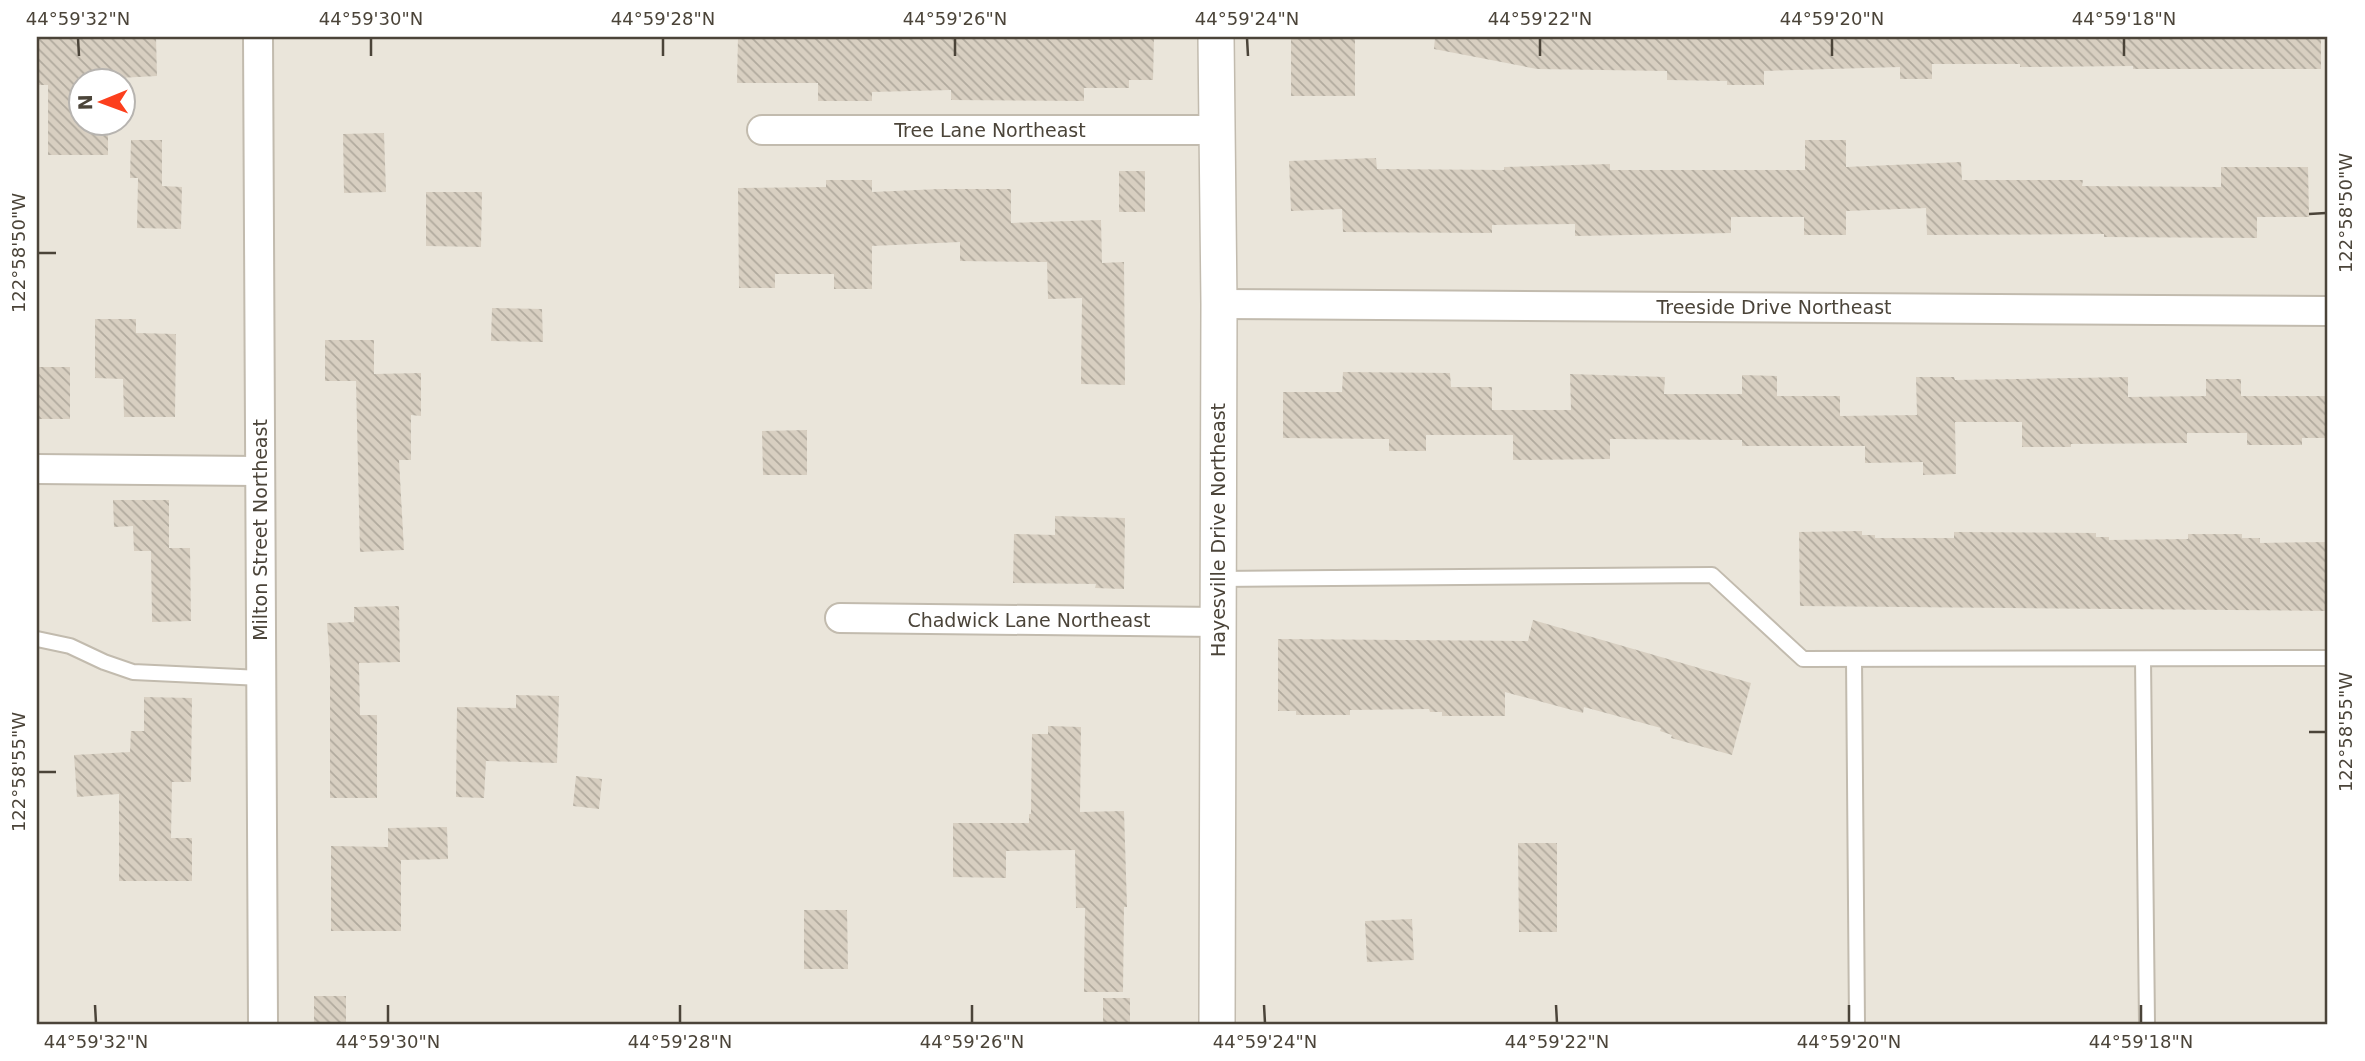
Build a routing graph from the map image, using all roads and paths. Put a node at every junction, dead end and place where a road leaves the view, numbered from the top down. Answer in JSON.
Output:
{"nodes":[{"id":1,"x":257,"y":37,"type":"edge"},
{"id":2,"x":1216,"y":37,"type":"edge"},
{"id":3,"x":762,"y":130,"type":"dead end"},
{"id":4,"x":1217,"y":130,"type":"junction"},
{"id":5,"x":1219,"y":304,"type":"junction"},
{"id":6,"x":2328,"y":311,"type":"edge"},
{"id":7,"x":37,"y":469,"type":"edge"},
{"id":8,"x":260,"y":471,"type":"junction"},
{"id":9,"x":1218,"y":579,"type":"junction"},
{"id":10,"x":840,"y":618,"type":"dead end"},
{"id":11,"x":1218,"y":622,"type":"junction"},
{"id":12,"x":37,"y":639,"type":"edge"},
{"id":13,"x":1854,"y":659,"type":"junction"},
{"id":14,"x":2143,"y":659,"type":"junction"},
{"id":15,"x":2328,"y":659,"type":"edge"},
{"id":16,"x":261,"y":678,"type":"junction"},
{"id":17,"x":263,"y":1024,"type":"edge"},
{"id":18,"x":1217,"y":1024,"type":"edge"},
{"id":19,"x":1857,"y":1024,"type":"edge"},
{"id":20,"x":2147,"y":1024,"type":"edge"}],
"edges":[{"from":1,"to":8,"type":"street","name":"Milton Street Northeast"},
{"from":2,"to":4,"type":"street","name":"Hayesville Drive Northeast"},
{"from":3,"to":4,"type":"street","name":"Tree Lane Northeast"},
{"from":4,"to":5,"type":"street","name":"Hayesville Drive Northeast"},
{"from":5,"to":6,"type":"street","name":"Treeside Drive Northeast"},
{"from":5,"to":9,"type":"street","name":"Hayesville Drive Northeast"},
{"from":7,"to":8,"type":"street"},
{"from":8,"to":16,"type":"street","name":"Milton Street Northeast"},
{"from":9,"to":11,"type":"street","name":"Hayesville Drive Northeast"},
{"from":9,"to":13,"type":"lane"},
{"from":10,"to":11,"type":"street","name":"Chadwick Lane Northeast"},
{"from":11,"to":18,"type":"street","name":"Hayesville Drive Northeast"},
{"from":12,"to":16,"type":"lane"},
{"from":13,"to":14,"type":"lane"},
{"from":13,"to":19,"type":"lane"},
{"from":14,"to":15,"type":"lane"},
{"from":14,"to":20,"type":"lane"},
{"from":16,"to":17,"type":"street","name":"Milton Street Northeast"}]}
